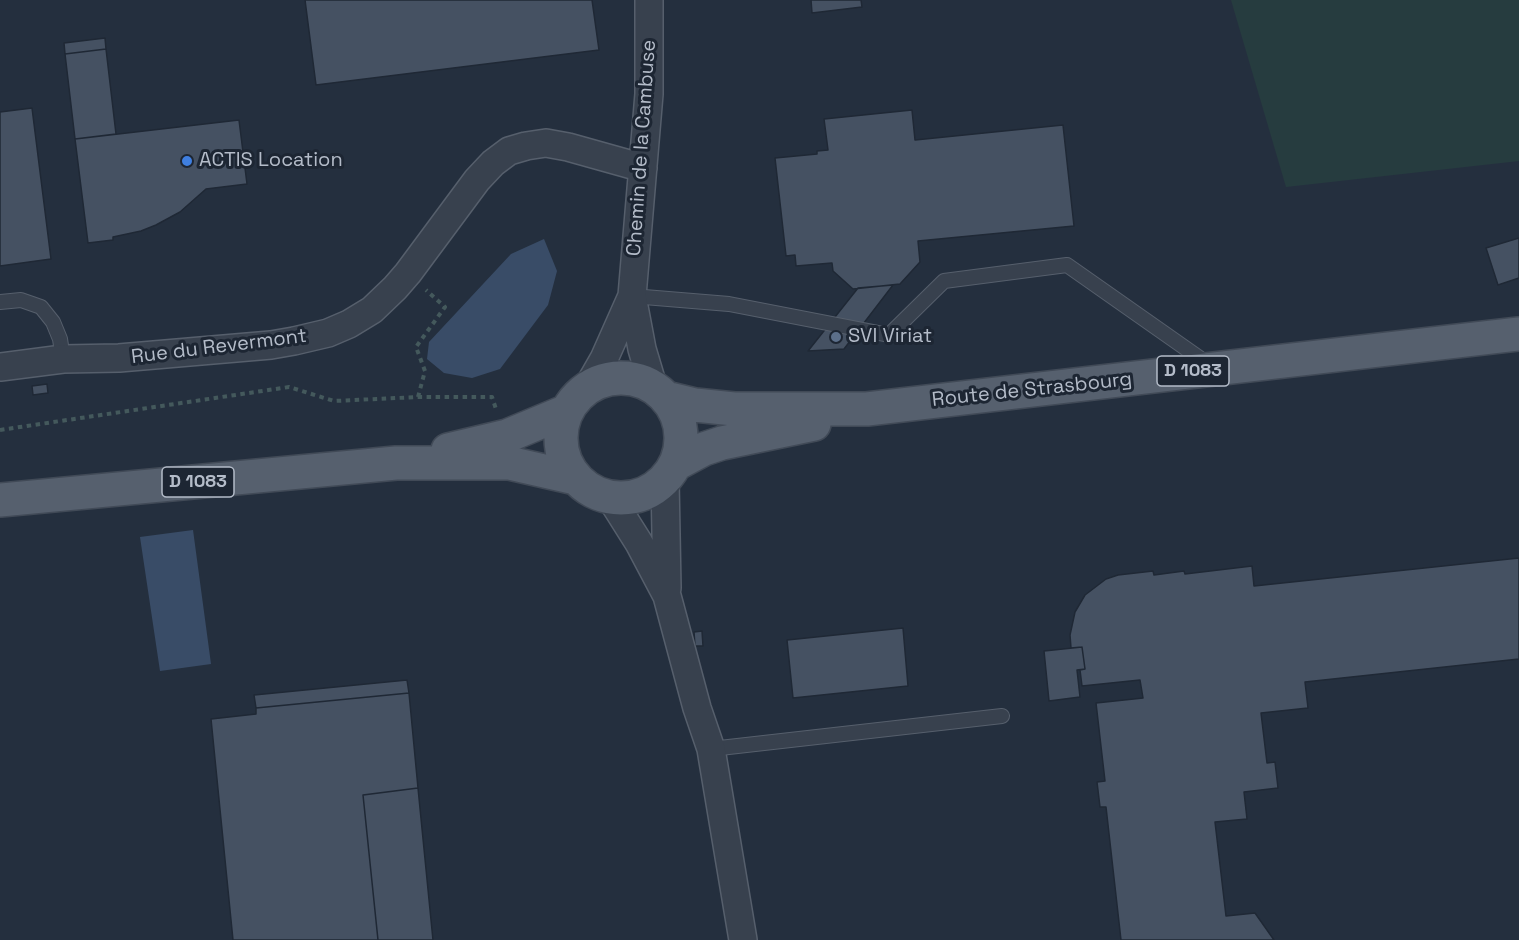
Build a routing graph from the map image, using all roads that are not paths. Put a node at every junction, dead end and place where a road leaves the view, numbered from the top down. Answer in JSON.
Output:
{"nodes":[{"id":1,"x":649,"y":0,"type":"edge"},
{"id":2,"x":643,"y":168,"type":"junction"},
{"id":3,"x":632,"y":297,"type":"junction"},
{"id":4,"x":0,"y":302,"type":"edge"},
{"id":5,"x":1519,"y":334,"type":"edge"},
{"id":6,"x":63,"y":359,"type":"junction"},
{"id":7,"x":0,"y":367,"type":"edge"},
{"id":8,"x":1215,"y":369,"type":"junction"},
{"id":9,"x":659,"y":392,"type":"junction"},
{"id":10,"x":577,"y":399,"type":"junction"},
{"id":11,"x":867,"y":408,"type":"junction"},
{"id":12,"x":396,"y":463,"type":"junction"},
{"id":13,"x":670,"y":472,"type":"junction"},
{"id":14,"x":575,"y":478,"type":"junction"},
{"id":15,"x":610,"y":497,"type":"junction"},
{"id":16,"x":0,"y":500,"type":"edge"},
{"id":17,"x":667,"y":596,"type":"junction"},
{"id":18,"x":1002,"y":716,"type":"dead end"},
{"id":19,"x":711,"y":749,"type":"junction"},
{"id":20,"x":743,"y":940,"type":"edge"}],
"edges":[{"from":1,"to":2,"type":"street","name":"Chemin de la Cambuse"},
{"from":2,"to":3,"type":"street","name":"Chemin de la Cambuse"},
{"from":2,"to":6,"type":"street","name":"Rue du Revermont"},
{"from":3,"to":8,"type":"lane"},
{"from":3,"to":9,"type":"street","name":"Chemin de la Cambuse"},
{"from":3,"to":10,"type":"street","name":"Chemin de la Cambuse"},
{"from":4,"to":6,"type":"lane"},
{"from":5,"to":8,"type":"main road","name":"Route de Strasbourg","number":"D 1083"},
{"from":6,"to":7,"type":"street","name":"Rue du Revermont"},
{"from":8,"to":11,"type":"main road","name":"Route de Strasbourg","number":"D 1083"},
{"from":9,"to":10,"type":"main road"},
{"from":9,"to":11,"type":"main road","name":"Route de Strasbourg","number":"D 1083"},
{"from":9,"to":13,"type":"main road"},
{"from":10,"to":12,"type":"main road","number":"D 1083"},
{"from":10,"to":14,"type":"main road"},
{"from":11,"to":13,"type":"main road","name":"Route de Strasbourg","number":"D 1083"},
{"from":12,"to":14,"type":"main road","number":"D 1083"},
{"from":12,"to":16,"type":"main road","number":"D 1083"},
{"from":13,"to":15,"type":"main road"},
{"from":13,"to":17,"type":"street"},
{"from":14,"to":15,"type":"main road"},
{"from":15,"to":17,"type":"street"},
{"from":17,"to":19,"type":"street"},
{"from":18,"to":19,"type":"lane"},
{"from":19,"to":20,"type":"street"}]}
